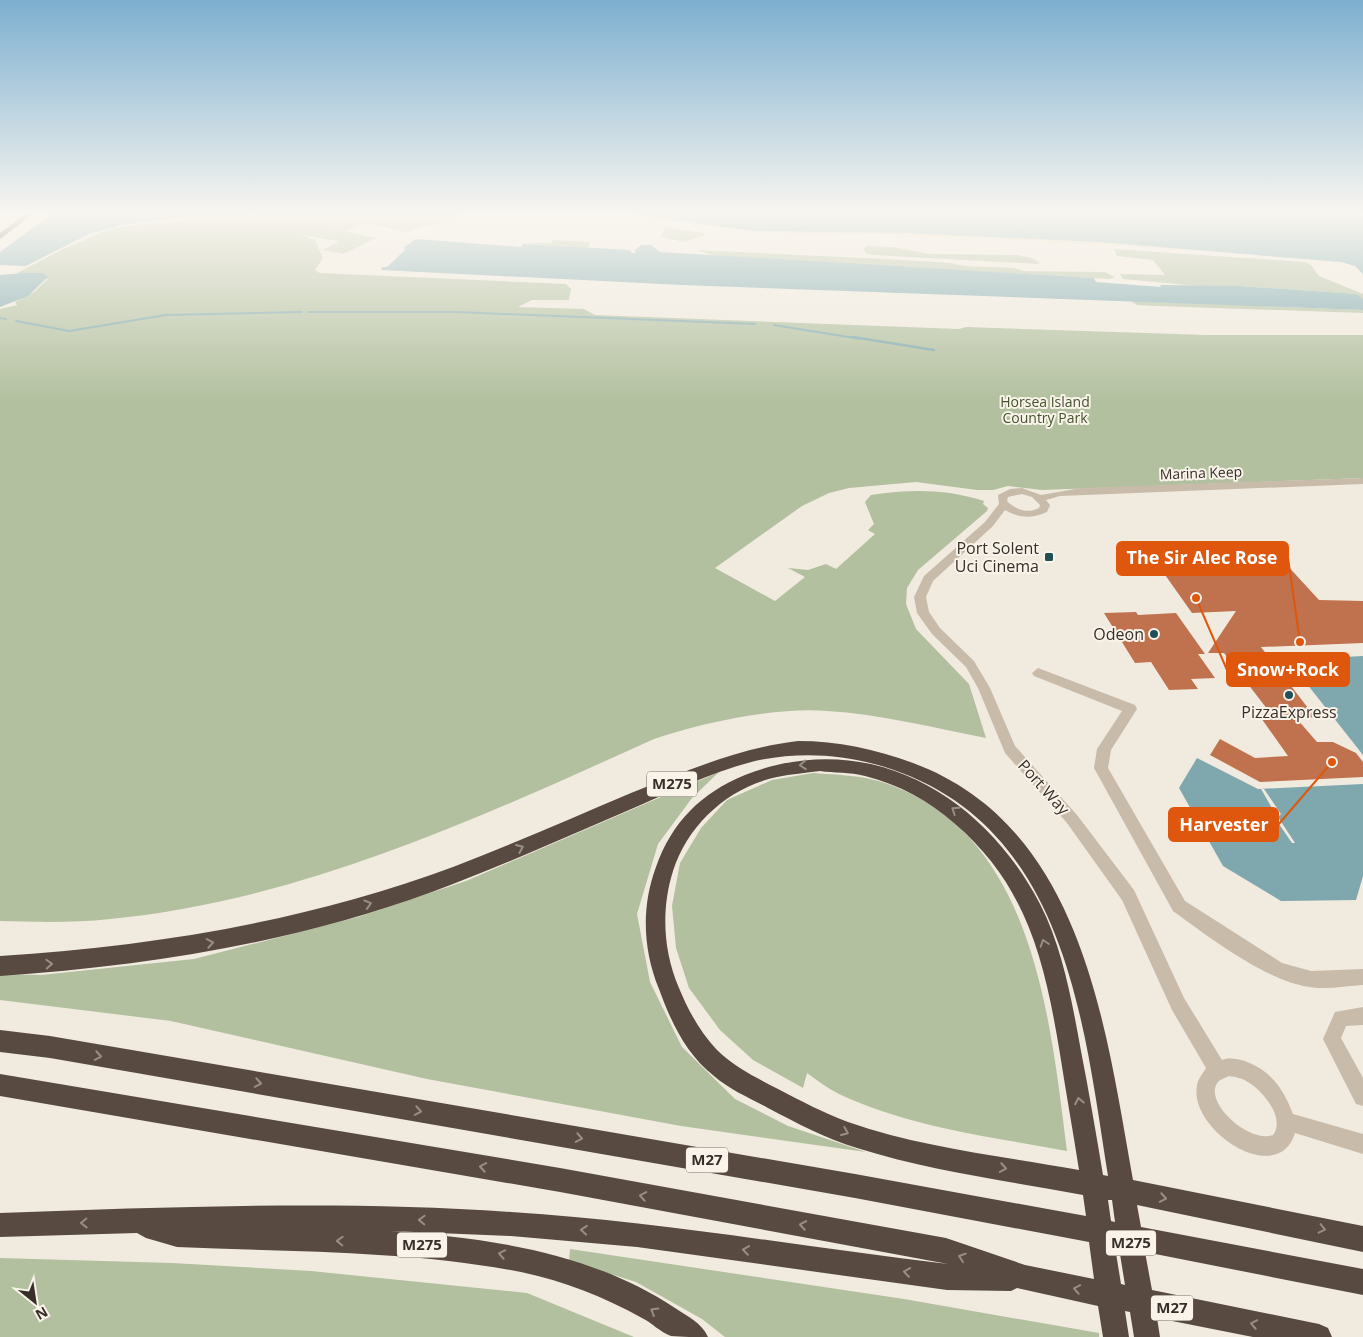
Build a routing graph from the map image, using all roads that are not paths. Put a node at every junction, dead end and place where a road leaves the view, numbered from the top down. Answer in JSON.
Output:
{"nodes":[{"id":1,"x":1363,"y":481,"type":"edge"},
{"id":2,"x":1040,"y":498,"type":"junction"},
{"id":3,"x":1004,"y":504,"type":"junction"},
{"id":4,"x":1020,"y":513,"type":"junction"},
{"id":5,"x":989,"y":524,"type":"junction"},
{"id":6,"x":1038,"y":673,"type":"dead end"},
{"id":7,"x":0,"y":966,"type":"edge"},
{"id":8,"x":1363,"y":978,"type":"edge"},
{"id":9,"x":1363,"y":1016,"type":"edge"},
{"id":10,"x":0,"y":1033,"type":"edge"},
{"id":11,"x":0,"y":1041,"type":"edge"},
{"id":12,"x":50,"y":1047,"type":"junction"},
{"id":13,"x":1217,"y":1069,"type":"junction"},
{"id":14,"x":0,"y":1085,"type":"edge"},
{"id":15,"x":1363,"y":1097,"type":"edge"},
{"id":16,"x":1286,"y":1121,"type":"junction"},
{"id":17,"x":1363,"y":1144,"type":"edge"},
{"id":18,"x":132,"y":1222,"type":"junction"},
{"id":19,"x":0,"y":1225,"type":"edge"},
{"id":20,"x":1363,"y":1239,"type":"edge"},
{"id":21,"x":1025,"y":1278,"type":"junction"},
{"id":22,"x":1363,"y":1282,"type":"edge"},
{"id":23,"x":695,"y":1337,"type":"edge"},
{"id":24,"x":1116,"y":1337,"type":"edge"},
{"id":25,"x":1148,"y":1337,"type":"edge"},
{"id":26,"x":1319,"y":1337,"type":"edge"}],
"edges":[{"from":1,"to":2,"type":"street","name":"Marina Keep"},
{"from":2,"to":3,"type":"street","name":"Port Way"},
{"from":2,"to":4,"type":"street","name":"Port Way"},
{"from":3,"to":4,"type":"street"},
{"from":3,"to":5,"type":"street","name":"Port Way"},
{"from":4,"to":5,"type":"street","name":"Port Way"},
{"from":5,"to":13,"type":"street","name":"Port Way"},
{"from":6,"to":8,"type":"street"},
{"from":7,"to":25,"type":"highway","number":"M275","one_way":true},
{"from":9,"to":15,"type":"street"},
{"from":10,"to":12,"type":"highway"},
{"from":11,"to":12,"type":"highway","number":"M27"},
{"from":12,"to":22,"type":"highway","number":"M27","one_way":true},
{"from":13,"to":16,"type":"street"},
{"from":13,"to":16,"type":"street"},
{"from":21,"to":14,"type":"highway","number":"M27","one_way":true},
{"from":16,"to":17,"type":"street"},
{"from":18,"to":19,"type":"highway","number":"M275","one_way":true},
{"from":21,"to":18,"type":"highway","one_way":true},
{"from":23,"to":18,"type":"highway","number":"M275","one_way":true},
{"from":24,"to":20,"type":"highway","one_way":true},
{"from":26,"to":21,"type":"highway","number":"M27","one_way":true}]}
